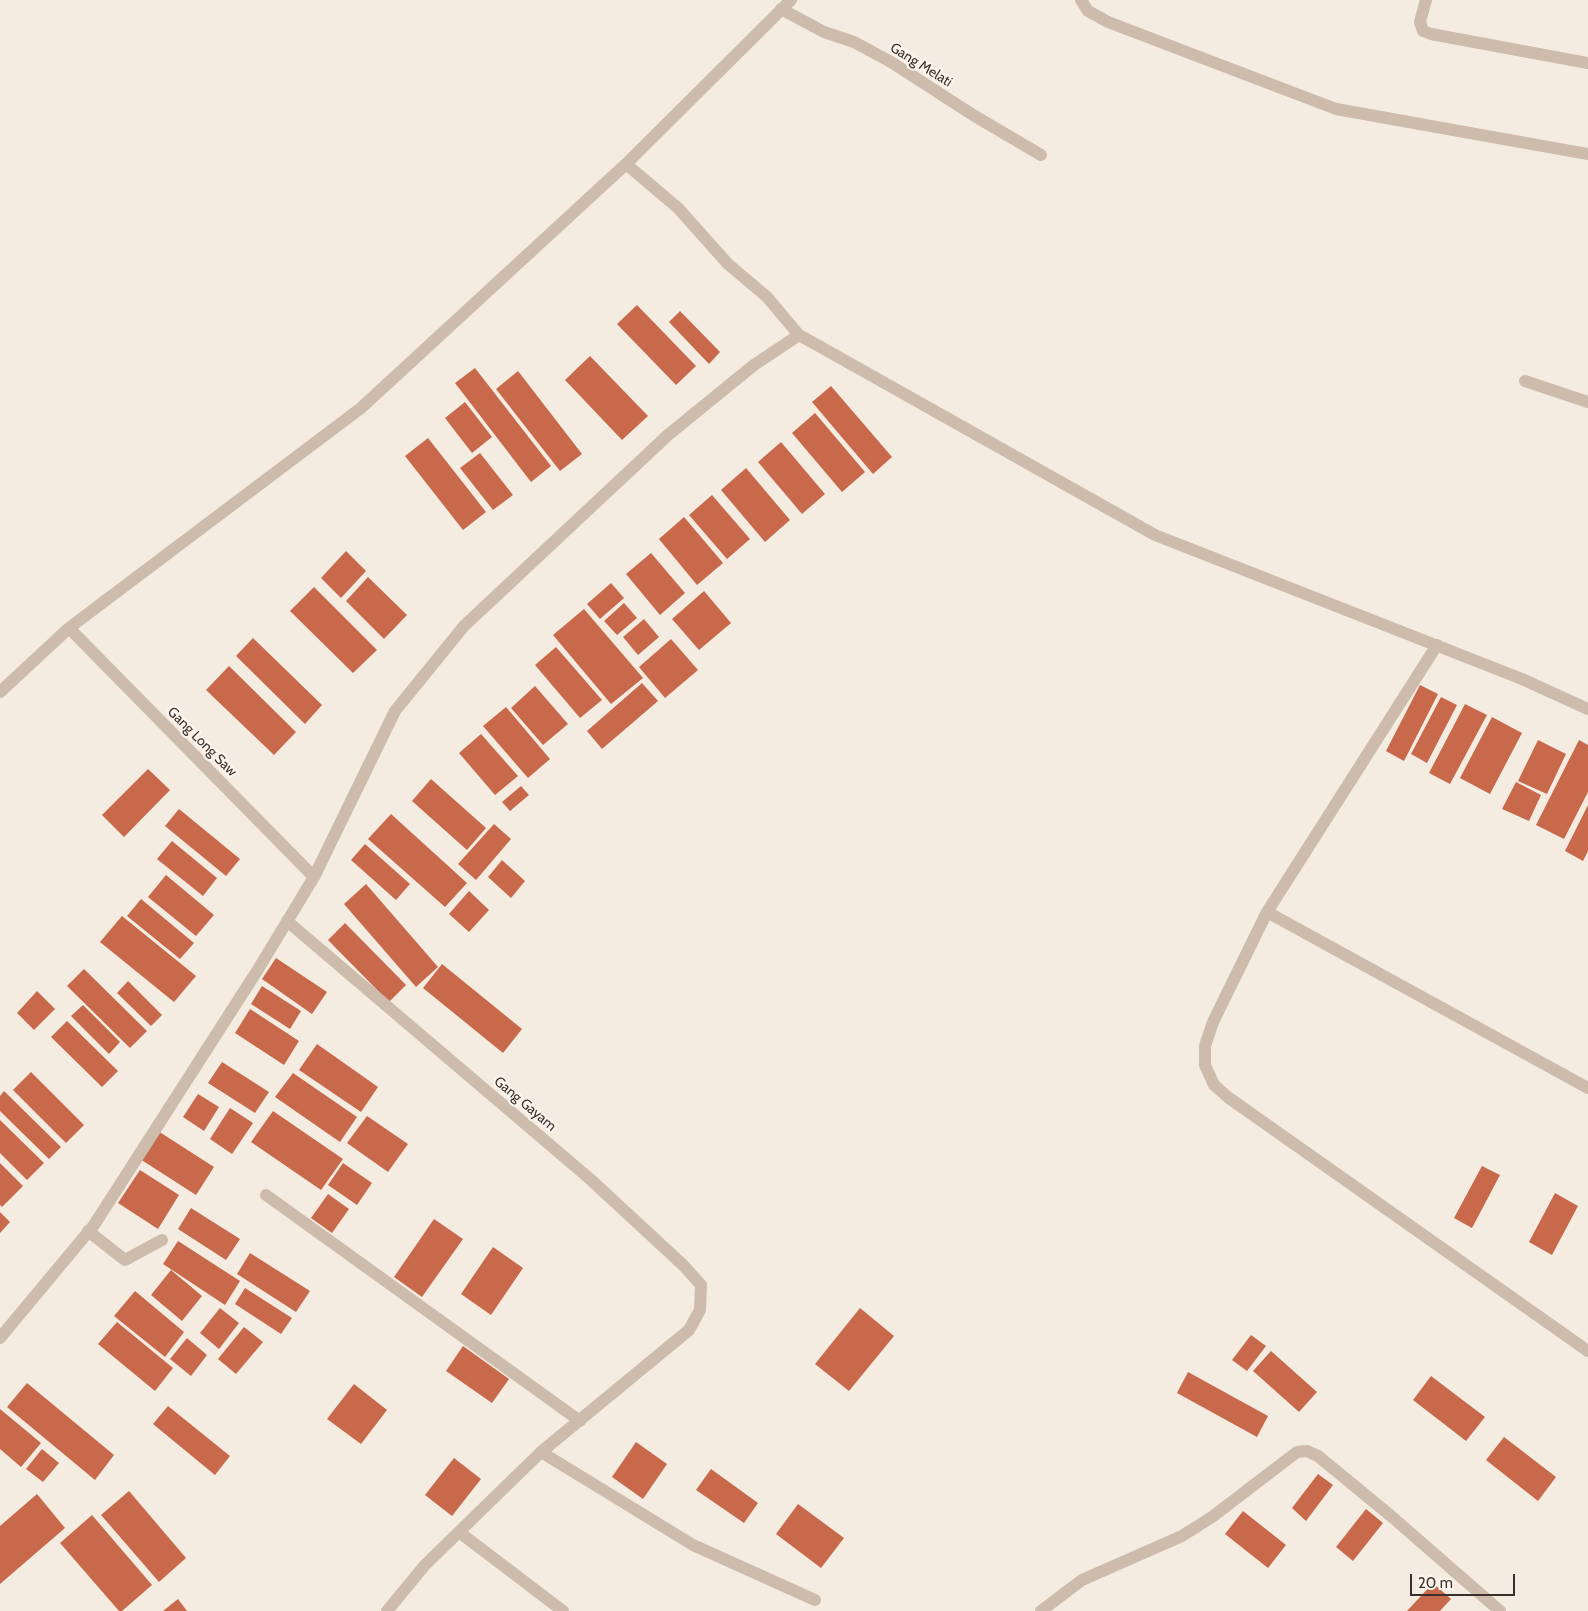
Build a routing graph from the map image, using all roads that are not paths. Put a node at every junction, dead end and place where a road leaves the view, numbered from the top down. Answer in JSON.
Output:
{"nodes":[{"id":1,"x":791,"y":0,"type":"edge"},
{"id":2,"x":1081,"y":0,"type":"edge"},
{"id":3,"x":1426,"y":0,"type":"edge"},
{"id":4,"x":781,"y":9,"type":"junction"},
{"id":5,"x":1588,"y":64,"type":"edge"},
{"id":6,"x":1588,"y":154,"type":"edge"},
{"id":7,"x":1041,"y":155,"type":"dead end"},
{"id":8,"x":626,"y":164,"type":"junction"},
{"id":9,"x":799,"y":335,"type":"junction"},
{"id":10,"x":1526,"y":381,"type":"dead end"},
{"id":11,"x":1588,"y":402,"type":"edge"},
{"id":12,"x":69,"y":628,"type":"junction"},
{"id":13,"x":1437,"y":645,"type":"junction"},
{"id":14,"x":0,"y":692,"type":"edge"},
{"id":15,"x":1588,"y":709,"type":"edge"},
{"id":16,"x":314,"y":877,"type":"junction"},
{"id":17,"x":1267,"y":912,"type":"junction"},
{"id":18,"x":287,"y":921,"type":"junction"},
{"id":19,"x":1588,"y":1088,"type":"edge"},
{"id":20,"x":266,"y":1195,"type":"dead end"},
{"id":21,"x":88,"y":1231,"type":"junction"},
{"id":22,"x":162,"y":1240,"type":"dead end"},
{"id":23,"x":0,"y":1338,"type":"edge"},
{"id":24,"x":1588,"y":1351,"type":"edge"},
{"id":25,"x":580,"y":1422,"type":"junction"},
{"id":26,"x":541,"y":1452,"type":"junction"},
{"id":27,"x":459,"y":1532,"type":"junction"},
{"id":28,"x":815,"y":1600,"type":"dead end"},
{"id":29,"x":387,"y":1611,"type":"edge"},
{"id":30,"x":562,"y":1611,"type":"edge"},
{"id":31,"x":1041,"y":1611,"type":"edge"},
{"id":32,"x":1500,"y":1611,"type":"edge"}],
"edges":[{"from":1,"to":4,"type":"street"},
{"from":2,"to":6,"type":"street"},
{"from":3,"to":5,"type":"street"},
{"from":4,"to":7,"type":"street","name":"Gang Melati"},
{"from":4,"to":8,"type":"street"},
{"from":8,"to":9,"type":"street"},
{"from":8,"to":12,"type":"street"},
{"from":9,"to":13,"type":"street"},
{"from":9,"to":16,"type":"street"},
{"from":10,"to":11,"type":"street"},
{"from":12,"to":14,"type":"street"},
{"from":12,"to":16,"type":"street","name":"Gang Long Saw"},
{"from":13,"to":15,"type":"street"},
{"from":13,"to":17,"type":"street"},
{"from":16,"to":18,"type":"street"},
{"from":17,"to":19,"type":"street"},
{"from":17,"to":24,"type":"street"},
{"from":18,"to":21,"type":"street"},
{"from":18,"to":25,"type":"street","name":"Gang Gayam"},
{"from":20,"to":25,"type":"street"},
{"from":21,"to":22,"type":"street"},
{"from":21,"to":23,"type":"street"},
{"from":25,"to":26,"type":"street"},
{"from":26,"to":27,"type":"street"},
{"from":26,"to":28,"type":"street"},
{"from":27,"to":29,"type":"street"},
{"from":27,"to":30,"type":"street"},
{"from":31,"to":32,"type":"street"}]}
